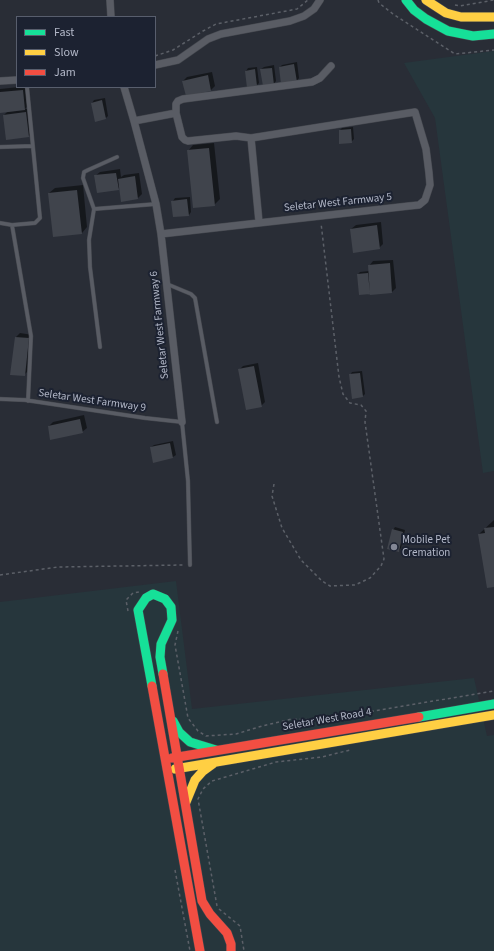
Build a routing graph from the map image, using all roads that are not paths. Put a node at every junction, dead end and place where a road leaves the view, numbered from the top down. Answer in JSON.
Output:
{"nodes":[{"id":1,"x":110,"y":0,"type":"edge"},
{"id":2,"x":320,"y":0,"type":"edge"},
{"id":3,"x":406,"y":0,"type":"edge"},
{"id":4,"x":426,"y":0,"type":"edge"},
{"id":5,"x":111,"y":16,"type":"edge"},
{"id":6,"x":494,"y":17,"type":"edge"},
{"id":7,"x":494,"y":34,"type":"edge"},
{"id":8,"x":156,"y":65,"type":"edge"},
{"id":9,"x":331,"y":66,"type":"dead end"},
{"id":10,"x":16,"y":80,"type":"edge"},
{"id":11,"x":0,"y":81,"type":"edge"},
{"id":12,"x":27,"y":88,"type":"edge"},
{"id":13,"x":124,"y":88,"type":"edge"},
{"id":14,"x":176,"y":113,"type":"junction"},
{"id":15,"x":134,"y":122,"type":"junction"},
{"id":16,"x":251,"y":138,"type":"junction"},
{"id":17,"x":33,"y":146,"type":"junction"},
{"id":18,"x":0,"y":147,"type":"edge"},
{"id":19,"x":117,"y":157,"type":"dead end"},
{"id":20,"x":156,"y":204,"type":"junction"},
{"id":21,"x":94,"y":209,"type":"junction"},
{"id":22,"x":259,"y":222,"type":"junction"},
{"id":23,"x":0,"y":223,"type":"edge"},
{"id":24,"x":12,"y":225,"type":"junction"},
{"id":25,"x":161,"y":234,"type":"junction"},
{"id":26,"x":167,"y":284,"type":"junction"},
{"id":27,"x":100,"y":347,"type":"dead end"},
{"id":28,"x":0,"y":399,"type":"edge"},
{"id":29,"x":28,"y":401,"type":"junction"},
{"id":30,"x":182,"y":422,"type":"junction"},
{"id":31,"x":217,"y":422,"type":"dead end"},
{"id":32,"x":190,"y":565,"type":"road end"},
{"id":33,"x":494,"y":704,"type":"edge"},
{"id":34,"x":494,"y":715,"type":"edge"},
{"id":35,"x":170,"y":716,"type":"junction"},
{"id":36,"x":217,"y":750,"type":"junction"},
{"id":37,"x":178,"y":757,"type":"junction"},
{"id":38,"x":164,"y":760,"type":"junction"},
{"id":39,"x":216,"y":761,"type":"junction"},
{"id":40,"x":180,"y":768,"type":"junction"},
{"id":41,"x":166,"y":770,"type":"junction"},
{"id":42,"x":186,"y":802,"type":"junction"},
{"id":43,"x":200,"y":951,"type":"edge"},
{"id":44,"x":231,"y":951,"type":"edge"}],
"edges":[{"from":1,"to":5,"type":"street"},
{"from":2,"to":8,"type":"street"},
{"from":3,"to":7,"type":"main road"},
{"from":4,"to":6,"type":"main road"},
{"from":9,"to":14,"type":"street"},
{"from":10,"to":11,"type":"street"},
{"from":12,"to":17,"type":"lane"},
{"from":13,"to":15,"type":"street","name":"Seletar West Farmway 6"},
{"from":14,"to":15,"type":"street"},
{"from":14,"to":16,"type":"street"},
{"from":15,"to":20,"type":"street","name":"Seletar West Farmway 6"},
{"from":16,"to":22,"type":"street"},
{"from":16,"to":22,"type":"street","name":"Seletar West Farmway 5"},
{"from":17,"to":18,"type":"lane"},
{"from":17,"to":24,"type":"lane"},
{"from":19,"to":21,"type":"lane"},
{"from":20,"to":21,"type":"lane"},
{"from":20,"to":25,"type":"street","name":"Seletar West Farmway 6"},
{"from":21,"to":27,"type":"lane"},
{"from":22,"to":25,"type":"street","name":"Seletar West Farmway 5"},
{"from":23,"to":24,"type":"lane"},
{"from":24,"to":29,"type":"lane"},
{"from":25,"to":26,"type":"street","name":"Seletar West Farmway 6"},
{"from":26,"to":30,"type":"street","name":"Seletar West Farmway 6"},
{"from":26,"to":31,"type":"lane"},
{"from":28,"to":29,"type":"lane","name":"Seletar West Farmway 9"},
{"from":29,"to":30,"type":"lane","name":"Seletar West Farmway 9"},
{"from":30,"to":32,"type":"lane","name":"Seletar West Farmway 6"},
{"from":33,"to":36,"type":"main road","name":"Seletar West Road 4"},
{"from":34,"to":39,"type":"main road","name":"Seletar West Road 4"},
{"from":35,"to":36,"type":"main road"},
{"from":35,"to":37,"type":"main road"},
{"from":35,"to":38,"type":"main road"},
{"from":36,"to":37,"type":"main road","name":"Seletar West Road 4"},
{"from":37,"to":38,"type":"main road","name":"Seletar West Road 4"},
{"from":37,"to":40,"type":"main road"},
{"from":38,"to":41,"type":"main road"},
{"from":39,"to":40,"type":"main road","name":"Seletar West Road 4"},
{"from":39,"to":42,"type":"main road"},
{"from":40,"to":41,"type":"main road","name":"Seletar West Road 4"},
{"from":40,"to":42,"type":"main road"},
{"from":41,"to":43,"type":"main road"},
{"from":42,"to":44,"type":"main road"}]}
